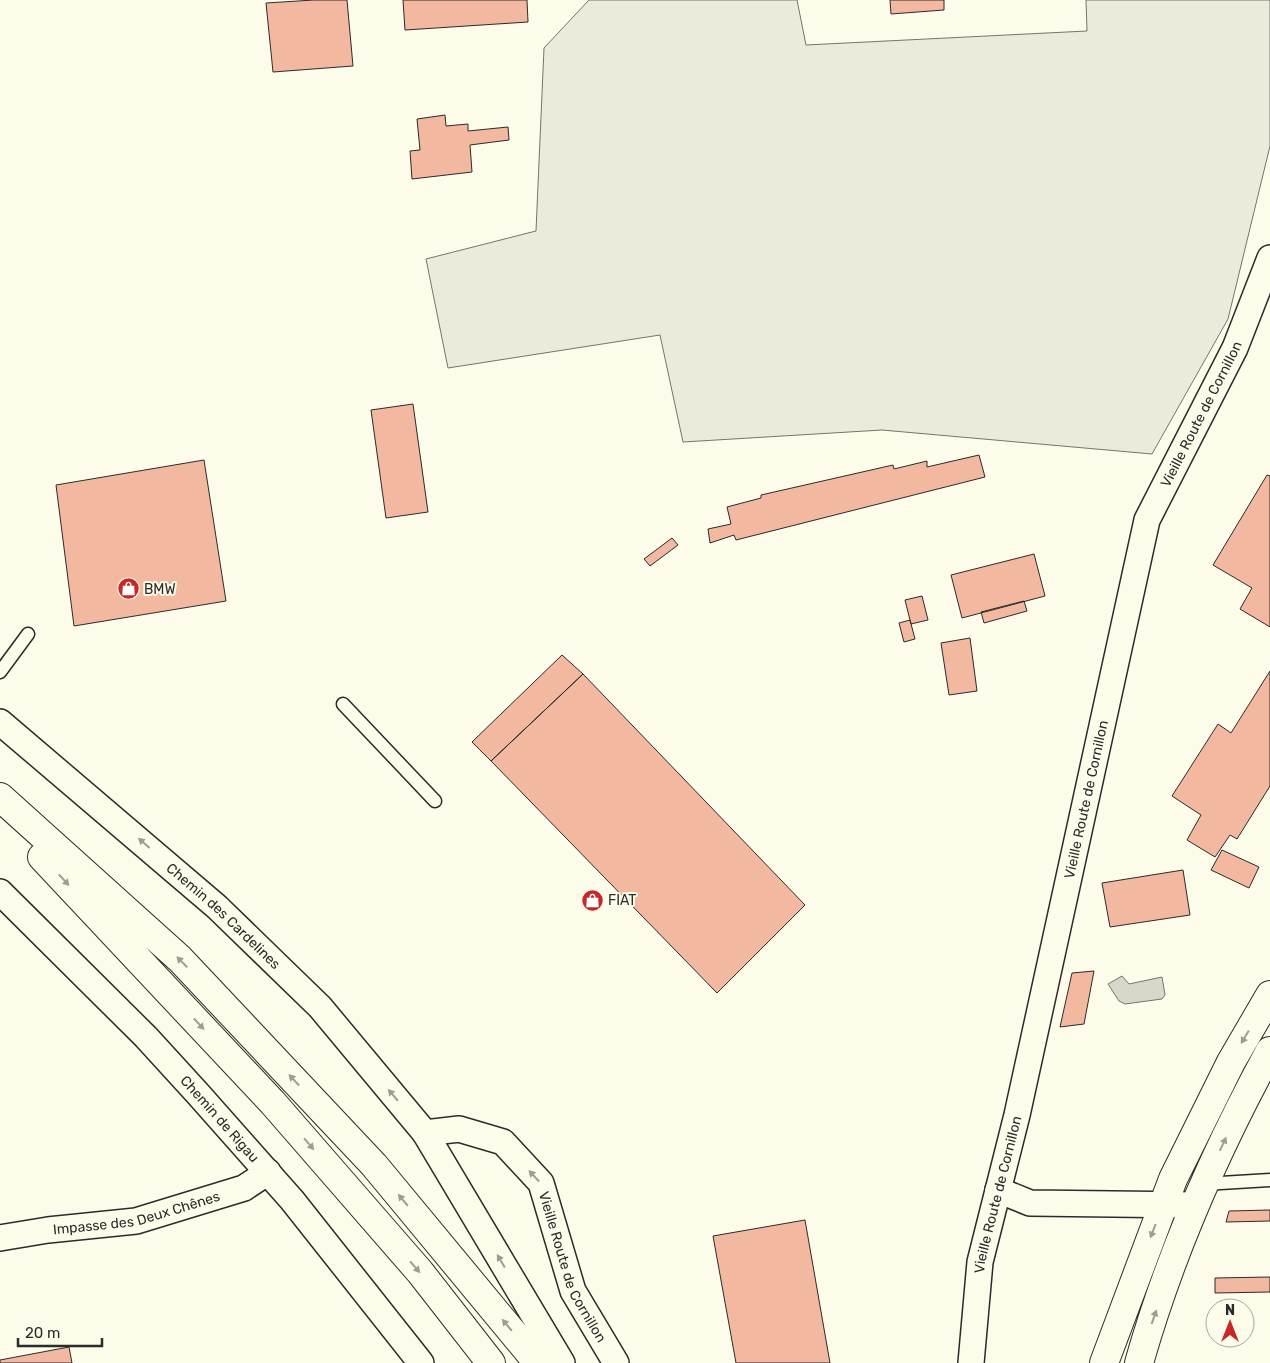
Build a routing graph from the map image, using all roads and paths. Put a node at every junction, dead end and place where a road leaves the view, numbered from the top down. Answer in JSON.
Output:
{"nodes":[{"id":1,"x":1270,"y":258,"type":"edge"},
{"id":2,"x":28,"y":634,"type":"dead end"},
{"id":3,"x":0,"y":672,"type":"edge"},
{"id":4,"x":343,"y":704,"type":"dead end"},
{"id":5,"x":0,"y":722,"type":"edge"},
{"id":6,"x":0,"y":798,"type":"edge"},
{"id":7,"x":435,"y":801,"type":"dead end"},
{"id":8,"x":0,"y":802,"type":"edge"},
{"id":9,"x":0,"y":892,"type":"edge"},
{"id":10,"x":1270,"y":995,"type":"edge"},
{"id":11,"x":1270,"y":1051,"type":"edge"},
{"id":12,"x":425,"y":1133,"type":"junction"},
{"id":13,"x":268,"y":1172,"type":"junction"},
{"id":14,"x":1270,"y":1180,"type":"edge"},
{"id":15,"x":998,"y":1190,"type":"junction"},
{"id":16,"x":1199,"y":1194,"type":"junction"},
{"id":17,"x":1164,"y":1203,"type":"junction"},
{"id":18,"x":0,"y":1238,"type":"edge"},
{"id":19,"x":422,"y":1363,"type":"edge"},
{"id":20,"x":491,"y":1363,"type":"edge"},
{"id":21,"x":538,"y":1363,"type":"edge"},
{"id":22,"x":562,"y":1363,"type":"edge"},
{"id":23,"x":616,"y":1363,"type":"edge"},
{"id":24,"x":971,"y":1363,"type":"edge"},
{"id":25,"x":1104,"y":1363,"type":"edge"},
{"id":26,"x":1139,"y":1363,"type":"edge"}],
"edges":[{"from":1,"to":15,"type":"street","name":"Vieille Route de Cornillon"},
{"from":2,"to":3,"type":"lane"},
{"from":4,"to":7,"type":"lane"},
{"from":12,"to":5,"type":"street","name":"Chemin des Cardelines","one_way":true},
{"from":21,"to":6,"type":"main road","one_way":true},
{"from":8,"to":20,"type":"main road","one_way":true},
{"from":9,"to":13,"type":"street","name":"Chemin de Rigau"},
{"from":10,"to":17,"type":"main road","one_way":true},
{"from":16,"to":11,"type":"main road","one_way":true},
{"from":22,"to":12,"type":"street","name":"Chemin des Cardelines","one_way":true},
{"from":23,"to":12,"type":"street","name":"Vieille Route de Cornillon","one_way":true},
{"from":13,"to":18,"type":"street","name":"Impasse des Deux Chênes"},
{"from":13,"to":19,"type":"street","name":"Chemin de Rigau"},
{"from":14,"to":16,"type":"lane"},
{"from":15,"to":17,"type":"street"},
{"from":15,"to":24,"type":"street","name":"Vieille Route de Cornillon"},
{"from":16,"to":17,"type":"street"},
{"from":26,"to":16,"type":"main road","one_way":true},
{"from":17,"to":25,"type":"main road","one_way":true}]}
